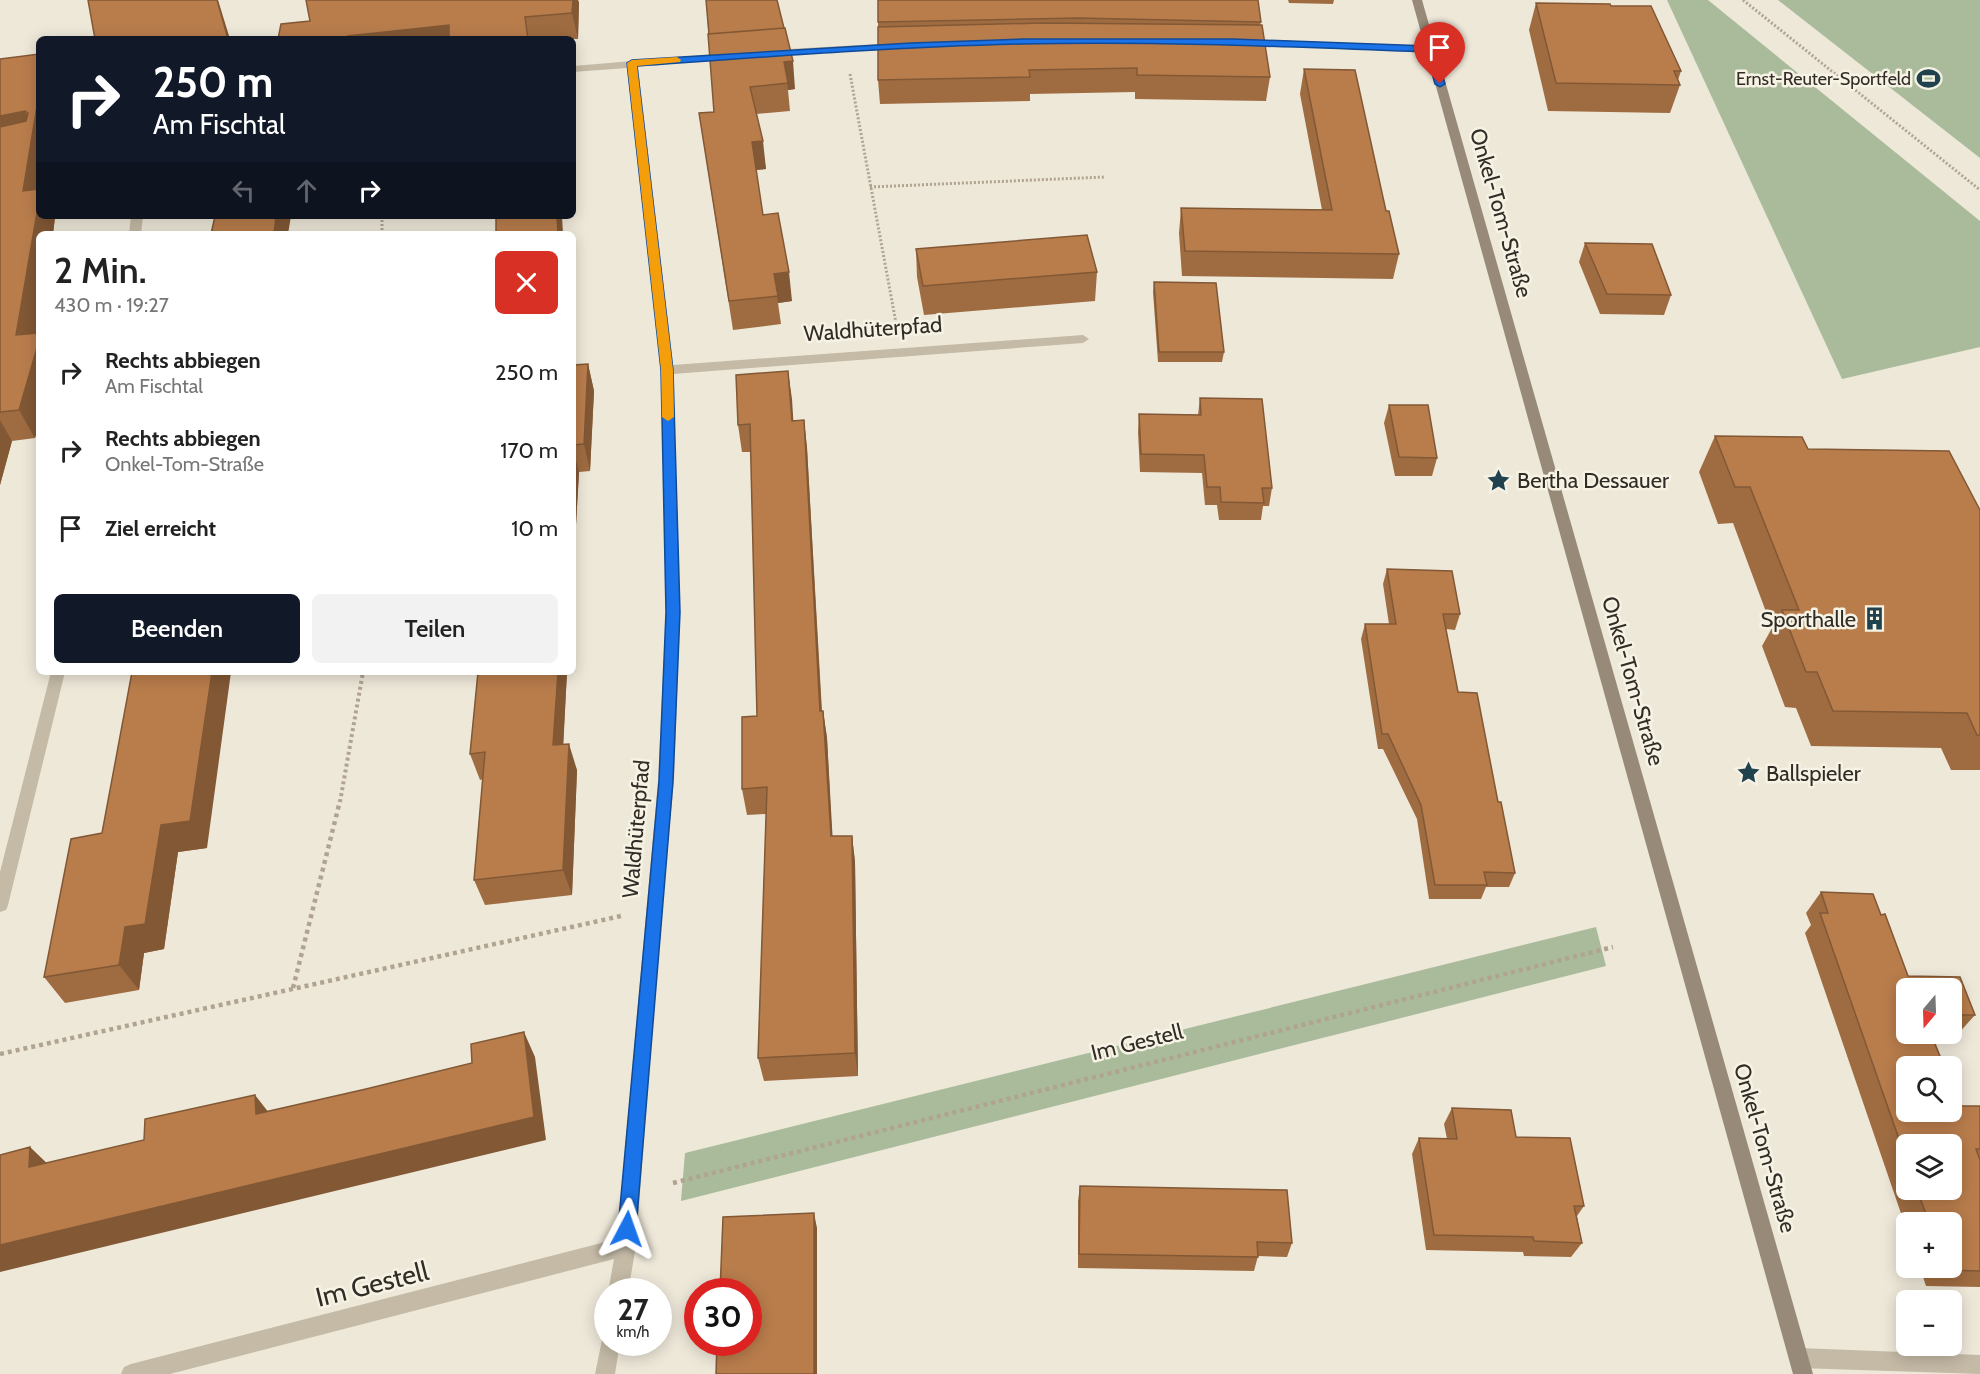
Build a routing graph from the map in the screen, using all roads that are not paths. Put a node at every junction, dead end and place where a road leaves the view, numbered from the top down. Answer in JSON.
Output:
{"nodes":[{"id":1,"x":1417,"y":0,"type":"edge"},
{"id":2,"x":1233,"y":42,"type":"edge"},
{"id":3,"x":903,"y":46,"type":"edge"},
{"id":4,"x":1430,"y":49,"type":"junction"},
{"id":5,"x":763,"y":54,"type":"edge"},
{"id":6,"x":740,"y":55,"type":"edge"},
{"id":7,"x":632,"y":63,"type":"junction"},
{"id":8,"x":576,"y":69,"type":"edge"},
{"id":9,"x":1083,"y":339,"type":"dead end"},
{"id":10,"x":667,"y":370,"type":"junction"},
{"id":11,"x":57,"y":675,"type":"edge"},
{"id":12,"x":0,"y":905,"type":"edge"},
{"id":13,"x":626,"y":1246,"type":"junction"},
{"id":14,"x":620,"y":1278,"type":"edge"},
{"id":15,"x":608,"y":1356,"type":"edge"},
{"id":16,"x":1980,"y":1365,"type":"edge"},
{"id":17,"x":1801,"y":1366,"type":"edge"},
{"id":18,"x":131,"y":1374,"type":"edge"},
{"id":19,"x":605,"y":1374,"type":"edge"}],
"edges":[{"from":1,"to":4,"type":"main road","name":"Onkel-Tom-Straße"},
{"from":2,"to":4,"type":"street"},
{"from":3,"to":5,"type":"street"},
{"from":4,"to":17,"type":"main road","name":"Onkel-Tom-Straße"},
{"from":6,"to":7,"type":"street"},
{"from":7,"to":8,"type":"street"},
{"from":7,"to":10,"type":"street","name":"Waldhüterpfad"},
{"from":9,"to":10,"type":"street","name":"Waldhüterpfad"},
{"from":10,"to":13,"type":"street","name":"Waldhüterpfad"},
{"from":11,"to":12,"type":"street"},
{"from":13,"to":14,"type":"street","name":"Waldhüterpfad"},
{"from":13,"to":18,"type":"street","name":"Im Gestell"},
{"from":15,"to":19,"type":"street"},
{"from":16,"to":17,"type":"street"}]}
